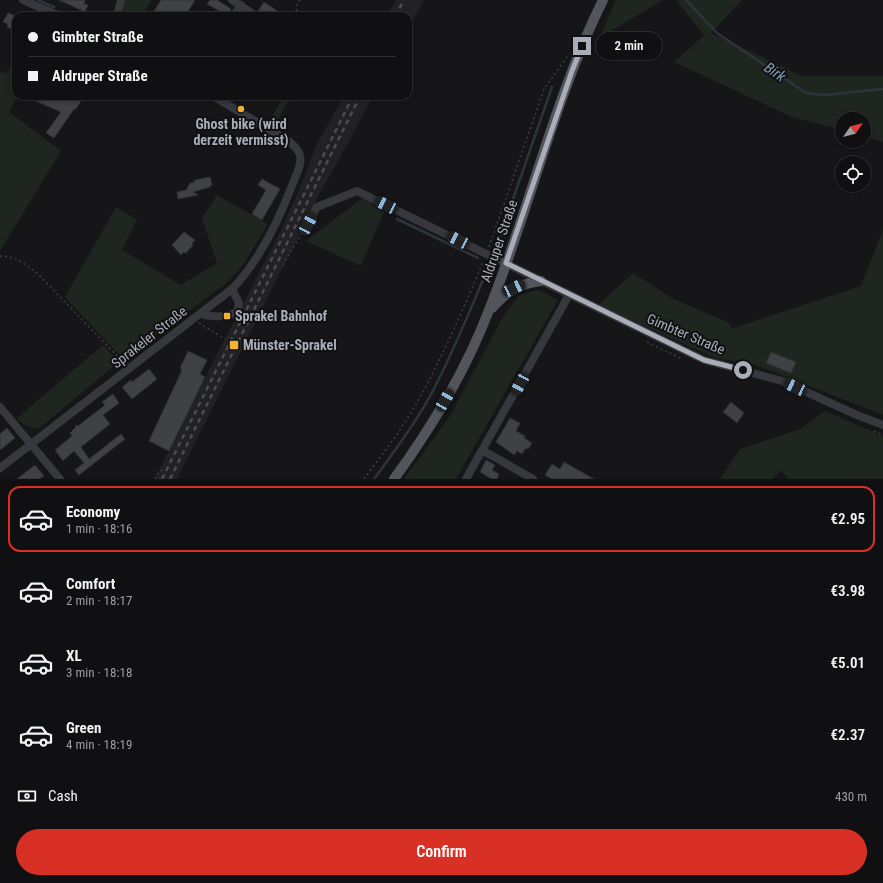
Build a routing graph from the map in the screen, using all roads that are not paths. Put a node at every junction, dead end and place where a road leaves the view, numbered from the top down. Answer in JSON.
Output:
{"nodes":[{"id":1,"x":23,"y":0,"type":"edge"},
{"id":2,"x":121,"y":0,"type":"edge"},
{"id":3,"x":232,"y":0,"type":"edge"},
{"id":4,"x":603,"y":0,"type":"edge"},
{"id":5,"x":241,"y":5,"type":"junction"},
{"id":6,"x":51,"y":12,"type":"edge"},
{"id":7,"x":118,"y":12,"type":"edge"},
{"id":8,"x":236,"y":12,"type":"edge"},
{"id":9,"x":251,"y":12,"type":"edge"},
{"id":10,"x":220,"y":100,"type":"edge"},
{"id":11,"x":308,"y":224,"type":"road end"},
{"id":12,"x":506,"y":263,"type":"junction"},
{"id":13,"x":541,"y":281,"type":"junction"},
{"id":14,"x":232,"y":288,"type":"junction"},
{"id":15,"x":569,"y":295,"type":"junction"},
{"id":16,"x":489,"y":311,"type":"junction"},
{"id":17,"x":200,"y":314,"type":"junction"},
{"id":18,"x":0,"y":408,"type":"edge"},
{"id":19,"x":883,"y":425,"type":"edge"},
{"id":20,"x":31,"y":444,"type":"junction"},
{"id":21,"x":482,"y":450,"type":"junction"},
{"id":22,"x":0,"y":468,"type":"edge"},
{"id":23,"x":60,"y":479,"type":"edge"},
{"id":24,"x":394,"y":479,"type":"edge"},
{"id":25,"x":466,"y":479,"type":"edge"},
{"id":26,"x":533,"y":479,"type":"edge"}],
"edges":[{"from":1,"to":6,"type":"street"},
{"from":2,"to":7,"type":"street"},
{"from":3,"to":5,"type":"street"},
{"from":4,"to":12,"type":"main road","name":"Aldruper Straße"},
{"from":5,"to":8,"type":"street"},
{"from":5,"to":9,"type":"street"},
{"from":10,"to":14,"type":"street","name":"Sprakeler Straße"},
{"from":11,"to":12,"type":"street","name":"Gimbter Straße"},
{"from":12,"to":13,"type":"street","name":"Gimbter Straße"},
{"from":12,"to":16,"type":"main road","name":"Aldruper Straße"},
{"from":13,"to":15,"type":"street","name":"Gimbter Straße"},
{"from":13,"to":16,"type":"main road"},
{"from":14,"to":17,"type":"street","name":"Sprakeler Straße"},
{"from":14,"to":17,"type":"street"},
{"from":15,"to":19,"type":"street","name":"Gimbter Straße"},
{"from":15,"to":21,"type":"street"},
{"from":16,"to":24,"type":"main road","name":"Aldruper Straße"},
{"from":17,"to":20,"type":"street","name":"Sprakeler Straße"},
{"from":18,"to":20,"type":"street"},
{"from":20,"to":22,"type":"street","name":"Sprakeler Straße"},
{"from":20,"to":23,"type":"street"},
{"from":21,"to":25,"type":"street"},
{"from":21,"to":26,"type":"street"}]}
